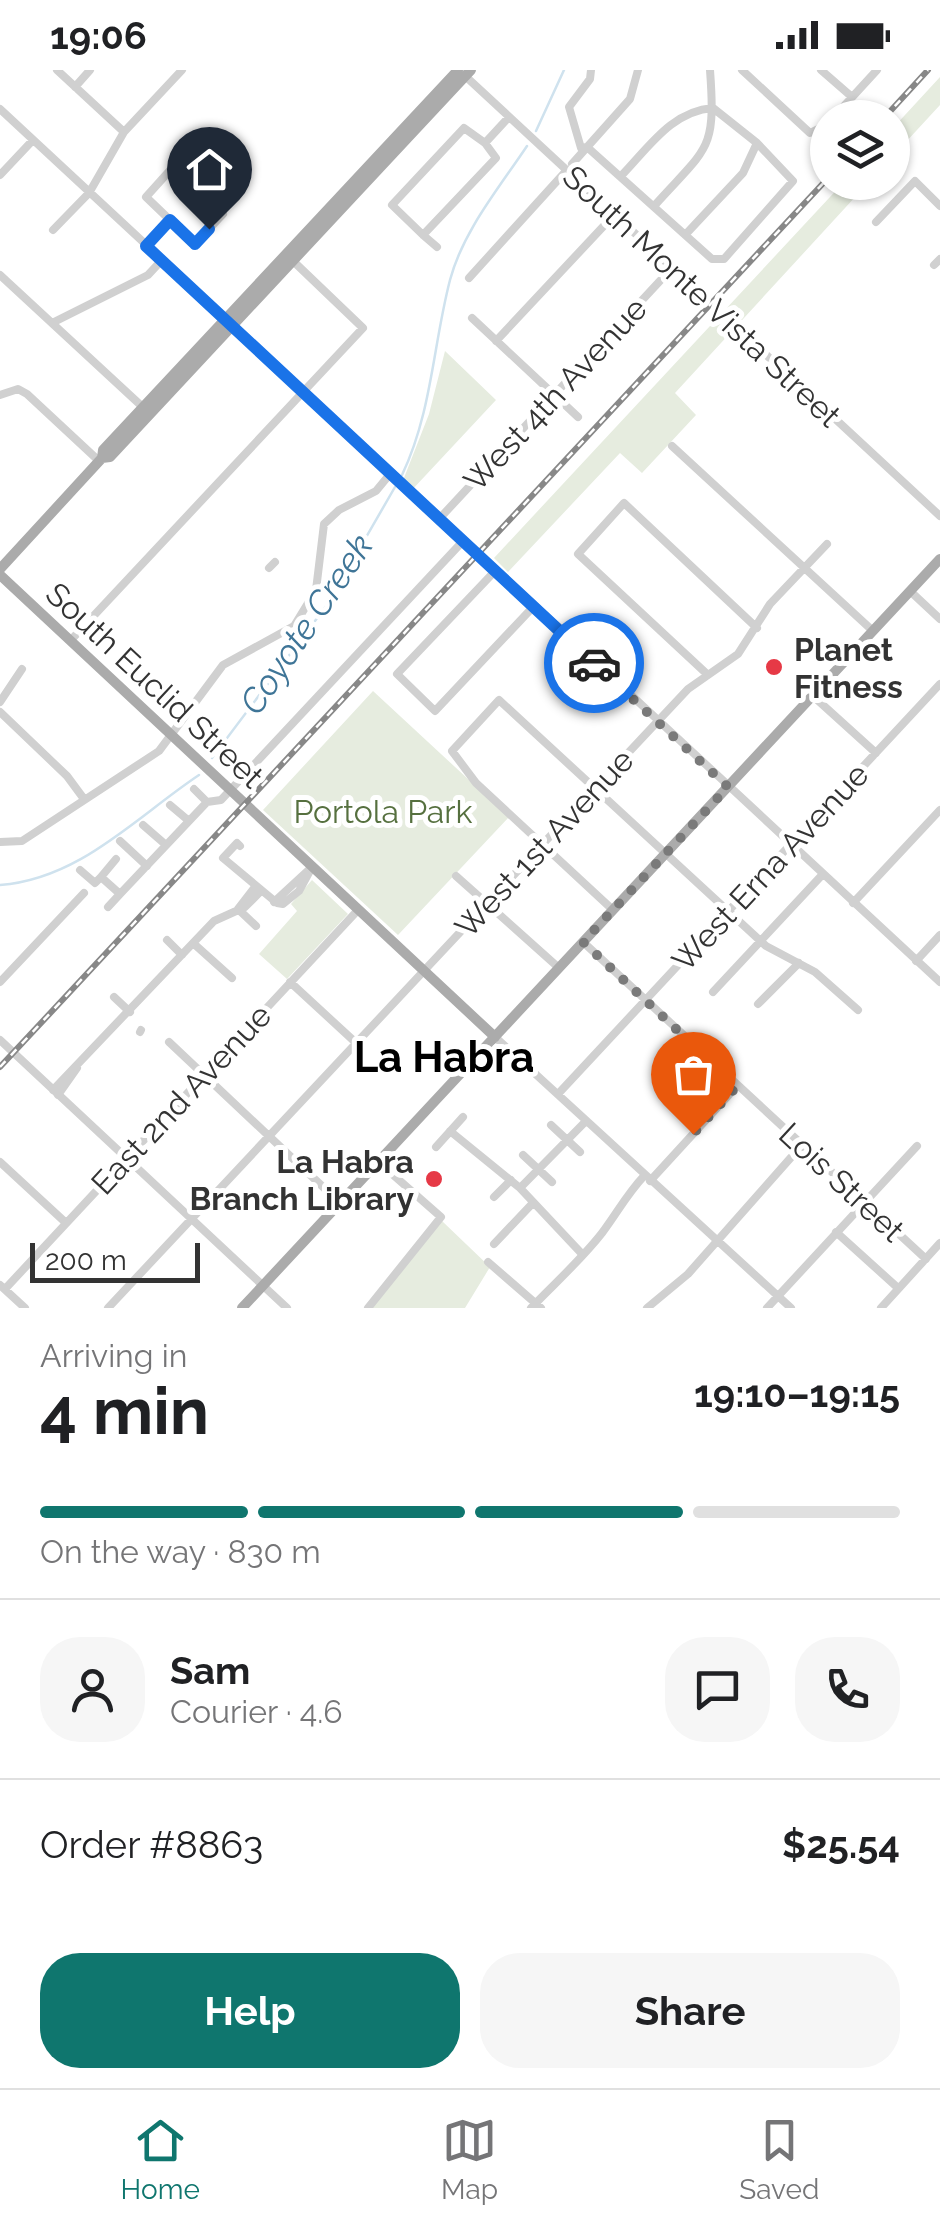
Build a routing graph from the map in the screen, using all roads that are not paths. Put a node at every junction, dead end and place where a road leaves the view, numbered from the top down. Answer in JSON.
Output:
{"nodes":[{"id":1,"x":56,"y":70,"type":"edge"},
{"id":2,"x":90,"y":70,"type":"edge"},
{"id":3,"x":182,"y":70,"type":"edge"},
{"id":4,"x":591,"y":70,"type":"edge"},
{"id":5,"x":638,"y":70,"type":"edge"},
{"id":6,"x":710,"y":70,"type":"edge"},
{"id":7,"x":742,"y":70,"type":"edge"},
{"id":8,"x":821,"y":70,"type":"edge"},
{"id":9,"x":877,"y":70,"type":"edge"},
{"id":10,"x":463,"y":72,"type":"edge"},
{"id":11,"x":75,"y":86,"type":"junction"},
{"id":12,"x":852,"y":96,"type":"junction"},
{"id":13,"x":849,"y":100,"type":"edge"},
{"id":14,"x":713,"y":108,"type":"junction"},
{"id":15,"x":0,"y":110,"type":"edge"},
{"id":16,"x":509,"y":117,"type":"junction"},
{"id":17,"x":124,"y":132,"type":"junction"},
{"id":18,"x":810,"y":132,"type":"edge"},
{"id":19,"x":33,"y":140,"type":"junction"},
{"id":20,"x":757,"y":143,"type":"junction"},
{"id":21,"x":485,"y":144,"type":"junction"},
{"id":22,"x":588,"y":147,"type":"junction"},
{"id":23,"x":570,"y":167,"type":"junction"},
{"id":24,"x":0,"y":175,"type":"edge"},
{"id":25,"x":622,"y":175,"type":"junction"},
{"id":26,"x":89,"y":192,"type":"junction"},
{"id":27,"x":654,"y":204,"type":"junction"},
{"id":28,"x":940,"y":206,"type":"edge"},
{"id":29,"x":614,"y":215,"type":"junction"},
{"id":30,"x":170,"y":220,"type":"junction"},
{"id":31,"x":876,"y":222,"type":"dead end"},
{"id":32,"x":53,"y":230,"type":"dead end"},
{"id":33,"x":686,"y":234,"type":"junction"},
{"id":34,"x":423,"y":235,"type":"junction"},
{"id":35,"x":146,"y":246,"type":"junction"},
{"id":36,"x":436,"y":248,"type":"dead end"},
{"id":37,"x":290,"y":258,"type":"junction"},
{"id":38,"x":162,"y":261,"type":"junction"},
{"id":39,"x":671,"y":269,"type":"junction"},
{"id":40,"x":0,"y":275,"type":"edge"},
{"id":41,"x":470,"y":278,"type":"dead end"},
{"id":42,"x":472,"y":318,"type":"dead end"},
{"id":43,"x":52,"y":323,"type":"junction"},
{"id":44,"x":229,"y":323,"type":"junction"},
{"id":45,"x":496,"y":341,"type":"junction"},
{"id":46,"x":303,"y":393,"type":"junction"},
{"id":47,"x":554,"y":394,"type":"junction"},
{"id":48,"x":0,"y":395,"type":"edge"},
{"id":49,"x":146,"y":411,"type":"junction"},
{"id":50,"x":578,"y":417,"type":"dead end"},
{"id":51,"x":672,"y":446,"type":"dead end"},
{"id":52,"x":100,"y":460,"type":"junction"},
{"id":53,"x":390,"y":474,"type":"junction"},
{"id":54,"x":940,"y":516,"type":"edge"},
{"id":55,"x":440,"y":518,"type":"junction"},
{"id":56,"x":464,"y":540,"type":"junction"},
{"id":57,"x":827,"y":544,"type":"dead end"},
{"id":58,"x":940,"y":558,"type":"edge"},
{"id":59,"x":496,"y":570,"type":"junction"},
{"id":60,"x":802,"y":570,"type":"junction"},
{"id":61,"x":0,"y":572,"type":"edge"},
{"id":62,"x":910,"y":591,"type":"junction"},
{"id":63,"x":534,"y":606,"type":"junction"},
{"id":64,"x":940,"y":619,"type":"edge"},
{"id":65,"x":757,"y":628,"type":"junction"},
{"id":66,"x":873,"y":630,"type":"junction"},
{"id":67,"x":71,"y":640,"type":"junction"},
{"id":68,"x":22,"y":669,"type":"dead end"},
{"id":69,"x":708,"y":676,"type":"junction"},
{"id":70,"x":940,"y":684,"type":"edge"},
{"id":71,"x":812,"y":696,"type":"junction"},
{"id":72,"x":0,"y":702,"type":"edge"},
{"id":73,"x":0,"y":712,"type":"edge"},
{"id":74,"x":658,"y":722,"type":"junction"},
{"id":75,"x":174,"y":736,"type":"junction"},
{"id":76,"x":876,"y":753,"type":"junction"},
{"id":77,"x":728,"y":787,"type":"junction"},
{"id":78,"x":194,"y":789,"type":"dead end"},
{"id":79,"x":595,"y":789,"type":"junction"},
{"id":80,"x":231,"y":790,"type":"junction"},
{"id":81,"x":84,"y":799,"type":"junction"},
{"id":82,"x":207,"y":802,"type":"junction"},
{"id":83,"x":170,"y":805,"type":"dead end"},
{"id":84,"x":940,"y":810,"type":"edge"},
{"id":85,"x":189,"y":821,"type":"junction"},
{"id":86,"x":143,"y":825,"type":"dead end"},
{"id":87,"x":120,"y":841,"type":"dead end"},
{"id":88,"x":0,"y":842,"type":"edge"},
{"id":89,"x":166,"y":845,"type":"junction"},
{"id":90,"x":790,"y":845,"type":"junction"},
{"id":91,"x":240,"y":846,"type":"dead end"},
{"id":92,"x":541,"y":847,"type":"junction"},
{"id":93,"x":666,"y":854,"type":"junction"},
{"id":94,"x":116,"y":859,"type":"dead end"},
{"id":95,"x":147,"y":866,"type":"junction"},
{"id":96,"x":312,"y":867,"type":"junction"},
{"id":97,"x":80,"y":870,"type":"dead end"},
{"id":98,"x":822,"y":874,"type":"junction"},
{"id":99,"x":101,"y":876,"type":"junction"},
{"id":100,"x":456,"y":876,"type":"dead end"},
{"id":101,"x":257,"y":890,"type":"junction"},
{"id":102,"x":84,"y":893,"type":"dead end"},
{"id":103,"x":120,"y":894,"type":"junction"},
{"id":104,"x":854,"y":902,"type":"junction"},
{"id":105,"x":488,"y":904,"type":"junction"},
{"id":106,"x":108,"y":907,"type":"dead end"},
{"id":107,"x":238,"y":909,"type":"junction"},
{"id":108,"x":358,"y":910,"type":"junction"},
{"id":109,"x":613,"y":910,"type":"junction"},
{"id":110,"x":729,"y":912,"type":"junction"},
{"id":111,"x":256,"y":926,"type":"dead end"},
{"id":112,"x":940,"y":935,"type":"edge"},
{"id":113,"x":167,"y":940,"type":"dead end"},
{"id":114,"x":760,"y":941,"type":"junction"},
{"id":115,"x":583,"y":942,"type":"junction"},
{"id":116,"x":193,"y":943,"type":"junction"},
{"id":117,"x":182,"y":955,"type":"junction"},
{"id":118,"x":916,"y":960,"type":"junction"},
{"id":119,"x":798,"y":963,"type":"junction"},
{"id":120,"x":559,"y":968,"type":"junction"},
{"id":121,"x":423,"y":969,"type":"junction"},
{"id":122,"x":232,"y":978,"type":"dead end"},
{"id":123,"x":0,"y":982,"type":"edge"},
{"id":124,"x":290,"y":982,"type":"junction"},
{"id":125,"x":940,"y":982,"type":"edge"},
{"id":126,"x":713,"y":992,"type":"dead end"},
{"id":127,"x":114,"y":997,"type":"dead end"},
{"id":128,"x":646,"y":1001,"type":"junction"},
{"id":129,"x":758,"y":1004,"type":"dead end"},
{"id":130,"x":858,"y":1010,"type":"dead end"},
{"id":131,"x":130,"y":1012,"type":"junction"},
{"id":132,"x":495,"y":1036,"type":"junction"},
{"id":133,"x":0,"y":1040,"type":"edge"},
{"id":134,"x":169,"y":1042,"type":"dead end"},
{"id":135,"x":354,"y":1042,"type":"junction"},
{"id":136,"x":204,"y":1076,"type":"junction"},
{"id":137,"x":737,"y":1086,"type":"junction"},
{"id":138,"x":56,"y":1092,"type":"junction"},
{"id":139,"x":558,"y":1094,"type":"junction"},
{"id":140,"x":463,"y":1116,"type":"dead end"},
{"id":141,"x":586,"y":1120,"type":"junction"},
{"id":142,"x":551,"y":1125,"type":"dead end"},
{"id":143,"x":450,"y":1130,"type":"junction"},
{"id":144,"x":269,"y":1136,"type":"junction"},
{"id":145,"x":566,"y":1139,"type":"junction"},
{"id":146,"x":802,"y":1145,"type":"junction"},
{"id":147,"x":918,"y":1146,"type":"dead end"},
{"id":148,"x":436,"y":1147,"type":"dead end"},
{"id":149,"x":580,"y":1152,"type":"dead end"},
{"id":150,"x":523,"y":1155,"type":"dead end"},
{"id":151,"x":126,"y":1158,"type":"junction"},
{"id":152,"x":2,"y":1169,"type":"edge"},
{"id":153,"x":538,"y":1169,"type":"junction"},
{"id":154,"x":391,"y":1173,"type":"dead end"},
{"id":155,"x":647,"y":1178,"type":"junction"},
{"id":156,"x":511,"y":1180,"type":"junction"},
{"id":157,"x":552,"y":1182,"type":"dead end"},
{"id":158,"x":520,"y":1188,"type":"junction"},
{"id":159,"x":494,"y":1197,"type":"dead end"},
{"id":160,"x":864,"y":1201,"type":"junction"},
{"id":161,"x":340,"y":1203,"type":"junction"},
{"id":162,"x":531,"y":1204,"type":"junction"},
{"id":163,"x":191,"y":1219,"type":"junction"},
{"id":164,"x":65,"y":1222,"type":"junction"},
{"id":165,"x":836,"y":1232,"type":"junction"},
{"id":166,"x":715,"y":1238,"type":"junction"},
{"id":167,"x":494,"y":1244,"type":"dead end"},
{"id":168,"x":940,"y":1244,"type":"edge"},
{"id":169,"x":582,"y":1255,"type":"junction"},
{"id":170,"x":926,"y":1259,"type":"junction"},
{"id":171,"x":488,"y":1262,"type":"dead end"},
{"id":172,"x":263,"y":1286,"type":"junction"},
{"id":173,"x":2,"y":1287,"type":"edge"},
{"id":174,"x":898,"y":1288,"type":"junction"},
{"id":175,"x":778,"y":1296,"type":"junction"},
{"id":176,"x":536,"y":1306,"type":"edge"},
{"id":177,"x":25,"y":1308,"type":"edge"},
{"id":178,"x":108,"y":1308,"type":"edge"},
{"id":179,"x":242,"y":1308,"type":"edge"},
{"id":180,"x":287,"y":1308,"type":"edge"},
{"id":181,"x":368,"y":1308,"type":"edge"},
{"id":182,"x":647,"y":1308,"type":"edge"},
{"id":183,"x":766,"y":1308,"type":"edge"},
{"id":184,"x":791,"y":1308,"type":"edge"},
{"id":185,"x":881,"y":1308,"type":"edge"}],
"edges":[{"from":1,"to":11,"type":"street"},
{"from":2,"to":11,"type":"street"},
{"from":3,"to":17,"type":"street"},
{"from":4,"to":22,"type":"street"},
{"from":5,"to":22,"type":"street"},
{"from":6,"to":14,"type":"street"},
{"from":7,"to":18,"type":"street"},
{"from":8,"to":12,"type":"street"},
{"from":9,"to":12,"type":"street"},
{"from":10,"to":16,"type":"street","name":"South Monte Vista Street"},
{"from":10,"to":37,"type":"main road"},
{"from":11,"to":17,"type":"street"},
{"from":12,"to":13,"type":"street"},
{"from":14,"to":20,"type":"street"},
{"from":14,"to":25,"type":"street"},
{"from":14,"to":27,"type":"street"},
{"from":15,"to":19,"type":"street"},
{"from":16,"to":21,"type":"street"},
{"from":16,"to":23,"type":"street","name":"South Monte Vista Street"},
{"from":17,"to":26,"type":"street"},
{"from":19,"to":24,"type":"street"},
{"from":19,"to":26,"type":"street"},
{"from":20,"to":33,"type":"street"},
{"from":20,"to":33,"type":"street"},
{"from":21,"to":34,"type":"street"},
{"from":21,"to":34,"type":"street"},
{"from":22,"to":23,"type":"street"},
{"from":22,"to":25,"type":"street"},
{"from":23,"to":29,"type":"street","name":"South Monte Vista Street"},
{"from":23,"to":41,"type":"street"},
{"from":25,"to":27,"type":"street"},
{"from":26,"to":32,"type":"street"},
{"from":26,"to":35,"type":"street"},
{"from":27,"to":33,"type":"street"},
{"from":28,"to":31,"type":"street"},
{"from":29,"to":39,"type":"street","name":"South Monte Vista Street"},
{"from":29,"to":45,"type":"street"},
{"from":30,"to":30,"type":"street"},
{"from":30,"to":35,"type":"street"},
{"from":34,"to":36,"type":"street"},
{"from":35,"to":38,"type":"street"},
{"from":37,"to":44,"type":"main road"},
{"from":37,"to":46,"type":"street"},
{"from":38,"to":43,"type":"street"},
{"from":38,"to":44,"type":"street"},
{"from":39,"to":47,"type":"street","name":"West 4th Avenue"},
{"from":39,"to":54,"type":"street","name":"South Monte Vista Street"},
{"from":40,"to":43,"type":"street"},
{"from":42,"to":45,"type":"street"},
{"from":43,"to":49,"type":"street"},
{"from":44,"to":46,"type":"street"},
{"from":44,"to":49,"type":"main road"},
{"from":45,"to":47,"type":"street"},
{"from":46,"to":53,"type":"street"},
{"from":46,"to":67,"type":"street"},
{"from":47,"to":50,"type":"street"},
{"from":47,"to":55,"type":"street","name":"West 4th Avenue"},
{"from":48,"to":52,"type":"street"},
{"from":49,"to":52,"type":"main road"},
{"from":51,"to":60,"type":"street"},
{"from":52,"to":61,"type":"main road"},
{"from":53,"to":55,"type":"street"},
{"from":53,"to":75,"type":"street"},
{"from":55,"to":56,"type":"street"},
{"from":56,"to":59,"type":"street"},
{"from":56,"to":80,"type":"street"},
{"from":57,"to":60,"type":"street","name":"West 1st Avenue"},
{"from":58,"to":62,"type":"main road"},
{"from":59,"to":63,"type":"street"},
{"from":59,"to":63,"type":"street"},
{"from":60,"to":65,"type":"street","name":"West 1st Avenue"},
{"from":60,"to":66,"type":"street"},
{"from":61,"to":67,"type":"main road","name":"South Euclid Street"},
{"from":62,"to":64,"type":"street"},
{"from":62,"to":66,"type":"main road"},
{"from":63,"to":74,"type":"street"},
{"from":65,"to":69,"type":"street","name":"West 1st Avenue"},
{"from":65,"to":69,"type":"street"},
{"from":66,"to":71,"type":"main road"},
{"from":67,"to":75,"type":"main road","name":"South Euclid Street"},
{"from":68,"to":72,"type":"street"},
{"from":69,"to":74,"type":"street","name":"West 1st Avenue"},
{"from":70,"to":76,"type":"street","name":"West Erna Avenue"},
{"from":71,"to":76,"type":"street"},
{"from":71,"to":77,"type":"main road"},
{"from":73,"to":81,"type":"street"},
{"from":74,"to":77,"type":"street"},
{"from":74,"to":79,"type":"street","name":"West 1st Avenue"},
{"from":75,"to":80,"type":"main road","name":"South Euclid Street"},
{"from":75,"to":81,"type":"street"},
{"from":76,"to":90,"type":"street","name":"West Erna Avenue"},
{"from":77,"to":90,"type":"street"},
{"from":77,"to":93,"type":"main road"},
{"from":78,"to":82,"type":"street"},
{"from":79,"to":92,"type":"street","name":"West 1st Avenue"},
{"from":79,"to":92,"type":"street"},
{"from":79,"to":93,"type":"street"},
{"from":80,"to":82,"type":"street"},
{"from":80,"to":96,"type":"main road","name":"South Euclid Street"},
{"from":81,"to":88,"type":"street"},
{"from":82,"to":85,"type":"street"},
{"from":83,"to":85,"type":"street"},
{"from":84,"to":104,"type":"street"},
{"from":85,"to":89,"type":"street"},
{"from":86,"to":89,"type":"street"},
{"from":87,"to":95,"type":"street"},
{"from":89,"to":95,"type":"street"},
{"from":90,"to":98,"type":"street"},
{"from":90,"to":110,"type":"street","name":"West Erna Avenue"},
{"from":91,"to":101,"type":"street"},
{"from":92,"to":105,"type":"street","name":"West 1st Avenue"},
{"from":92,"to":109,"type":"street"},
{"from":93,"to":109,"type":"main road"},
{"from":93,"to":110,"type":"street"},
{"from":94,"to":99,"type":"street"},
{"from":95,"to":103,"type":"street"},
{"from":96,"to":101,"type":"street"},
{"from":96,"to":108,"type":"main road","name":"South Euclid Street"},
{"from":97,"to":99,"type":"street"},
{"from":98,"to":104,"type":"street"},
{"from":98,"to":114,"type":"street"},
{"from":99,"to":103,"type":"street"},
{"from":100,"to":105,"type":"street"},
{"from":101,"to":107,"type":"street"},
{"from":102,"to":123,"type":"street"},
{"from":103,"to":106,"type":"street"},
{"from":104,"to":118,"type":"street"},
{"from":105,"to":120,"type":"street"},
{"from":105,"to":121,"type":"street","name":"West 1st Avenue"},
{"from":107,"to":111,"type":"street"},
{"from":107,"to":116,"type":"street"},
{"from":108,"to":121,"type":"main road","name":"South Euclid Street"},
{"from":108,"to":124,"type":"street","name":"East 2nd Avenue"},
{"from":109,"to":115,"type":"main road"},
{"from":110,"to":114,"type":"street"},
{"from":110,"to":128,"type":"street","name":"West Erna Avenue"},
{"from":112,"to":118,"type":"street"},
{"from":113,"to":117,"type":"street"},
{"from":114,"to":119,"type":"street"},
{"from":114,"to":126,"type":"street"},
{"from":115,"to":120,"type":"main road"},
{"from":115,"to":128,"type":"street","name":"Lois Street"},
{"from":116,"to":117,"type":"street"},
{"from":116,"to":122,"type":"street"},
{"from":117,"to":131,"type":"street"},
{"from":118,"to":125,"type":"street"},
{"from":119,"to":129,"type":"street"},
{"from":119,"to":130,"type":"street"},
{"from":120,"to":132,"type":"main road"},
{"from":121,"to":132,"type":"main road","name":"South Euclid Street"},
{"from":121,"to":135,"type":"street","name":"West 1st Avenue"},
{"from":124,"to":135,"type":"street"},
{"from":124,"to":136,"type":"street","name":"East 2nd Avenue"},
{"from":127,"to":131,"type":"street"},
{"from":128,"to":137,"type":"street","name":"Lois Street"},
{"from":128,"to":139,"type":"street","name":"West Erna Avenue"},
{"from":131,"to":138,"type":"street"},
{"from":132,"to":139,"type":"street"},
{"from":132,"to":161,"type":"main road"},
{"from":133,"to":138,"type":"street"},
{"from":134,"to":136,"type":"street"},
{"from":135,"to":144,"type":"street","name":"West 1st Avenue"},
{"from":136,"to":144,"type":"street"},
{"from":136,"to":151,"type":"street","name":"East 2nd Avenue"},
{"from":137,"to":146,"type":"street","name":"Lois Street"},
{"from":137,"to":155,"type":"street"},
{"from":138,"to":151,"type":"street"},
{"from":139,"to":141,"type":"street"},
{"from":140,"to":143,"type":"street"},
{"from":141,"to":145,"type":"street"},
{"from":141,"to":155,"type":"street"},
{"from":142,"to":145,"type":"street"},
{"from":143,"to":148,"type":"street"},
{"from":143,"to":156,"type":"street"},
{"from":144,"to":161,"type":"street"},
{"from":144,"to":163,"type":"street","name":"West 1st Avenue"},
{"from":145,"to":149,"type":"street"},
{"from":145,"to":153,"type":"street"},
{"from":146,"to":160,"type":"street","name":"Lois Street"},
{"from":146,"to":166,"type":"street"},
{"from":147,"to":160,"type":"street"},
{"from":150,"to":153,"type":"street"},
{"from":151,"to":163,"type":"street"},
{"from":151,"to":164,"type":"street","name":"East 2nd Avenue"},
{"from":152,"to":164,"type":"street"},
{"from":153,"to":157,"type":"street"},
{"from":153,"to":158,"type":"street"},
{"from":154,"to":181,"type":"street"},
{"from":155,"to":166,"type":"street"},
{"from":155,"to":169,"type":"street"},
{"from":156,"to":158,"type":"street"},
{"from":156,"to":159,"type":"street"},
{"from":158,"to":162,"type":"street"},
{"from":160,"to":165,"type":"street"},
{"from":160,"to":170,"type":"street","name":"Lois Street"},
{"from":161,"to":172,"type":"main road"},
{"from":162,"to":167,"type":"street"},
{"from":162,"to":169,"type":"street"},
{"from":163,"to":172,"type":"street"},
{"from":163,"to":178,"type":"street","name":"West 1st Avenue"},
{"from":164,"to":173,"type":"street","name":"East 2nd Avenue"},
{"from":165,"to":174,"type":"street"},
{"from":165,"to":175,"type":"street"},
{"from":166,"to":175,"type":"street"},
{"from":166,"to":182,"type":"street"},
{"from":168,"to":170,"type":"street"},
{"from":169,"to":176,"type":"street"},
{"from":170,"to":174,"type":"street"},
{"from":171,"to":176,"type":"street"},
{"from":172,"to":179,"type":"main road"},
{"from":172,"to":180,"type":"street"},
{"from":173,"to":177,"type":"street"},
{"from":174,"to":185,"type":"street"},
{"from":175,"to":183,"type":"street"},
{"from":175,"to":184,"type":"street"}]}
